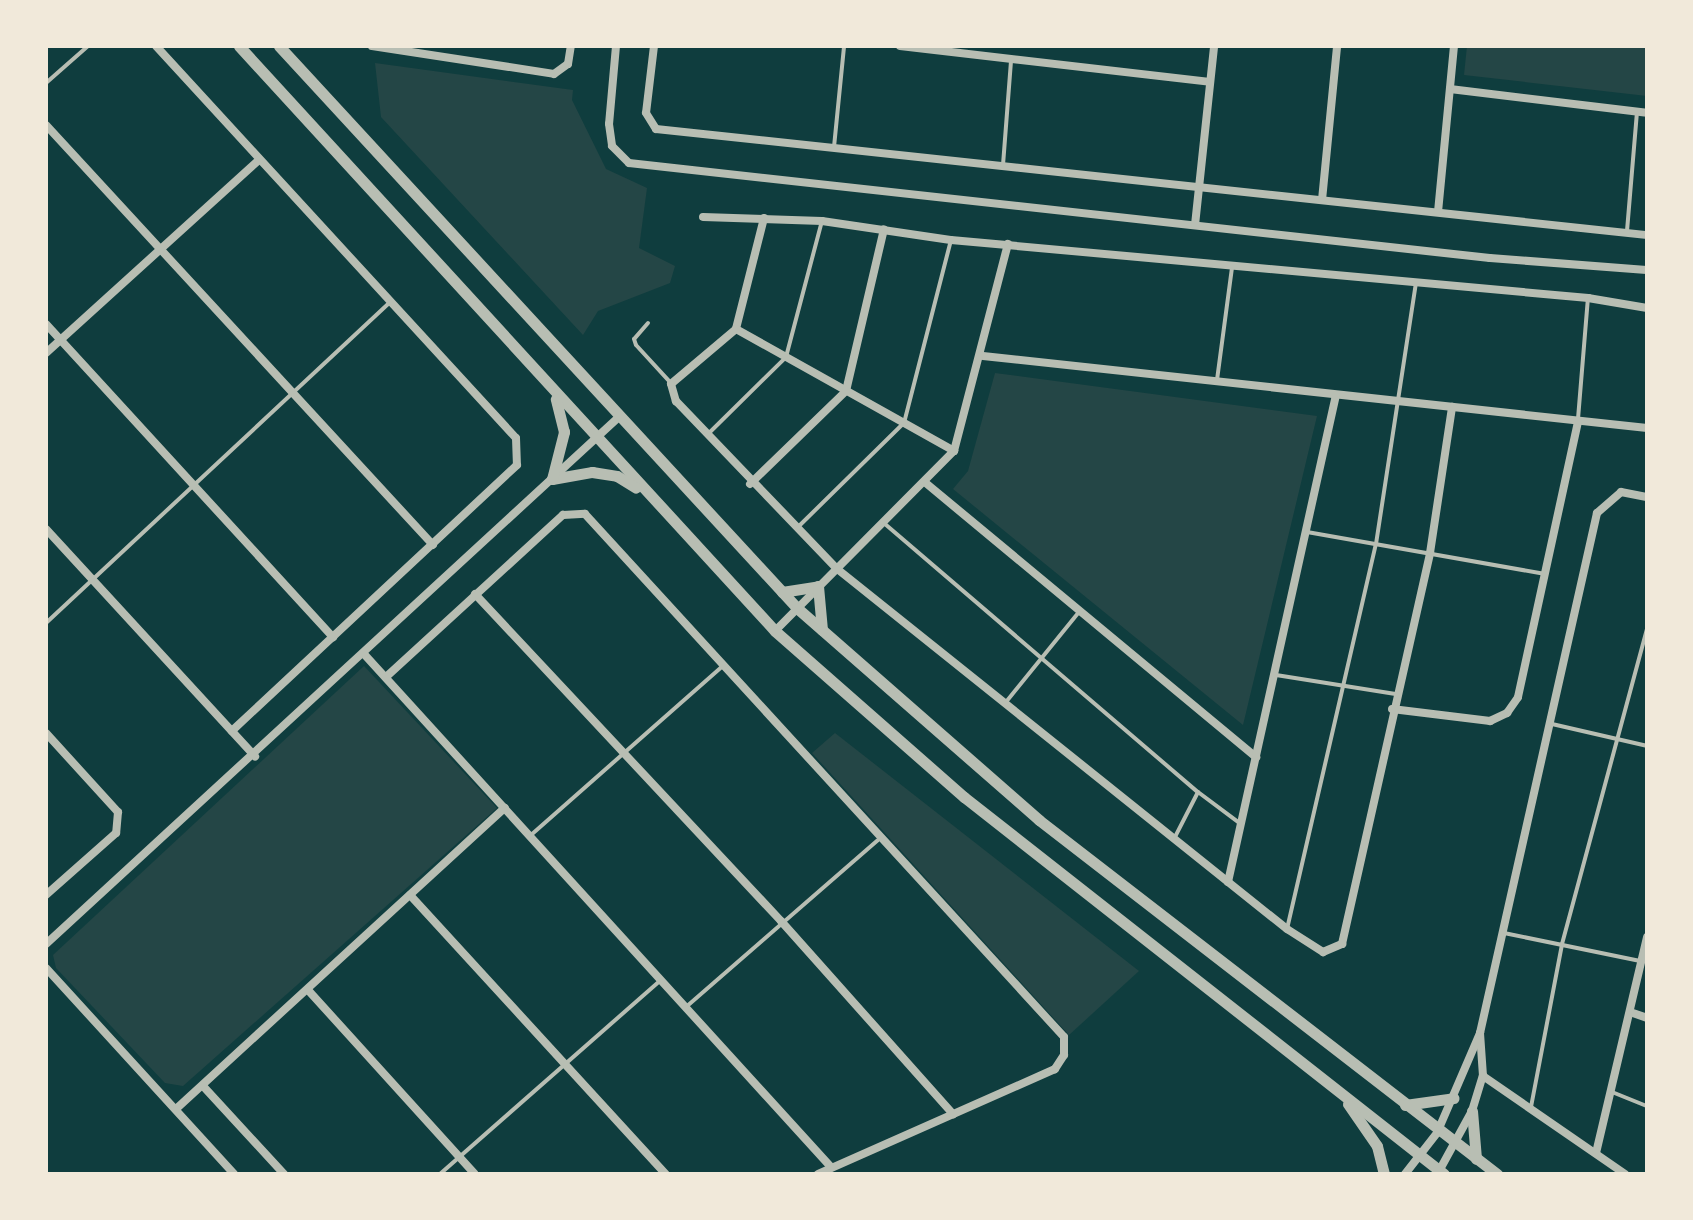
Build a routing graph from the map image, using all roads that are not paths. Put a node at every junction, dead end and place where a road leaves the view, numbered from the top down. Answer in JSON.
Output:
{"nodes":[{"id":1,"x":88,"y":46,"type":"edge"},
{"id":2,"x":156,"y":46,"type":"edge"},
{"id":3,"x":239,"y":46,"type":"edge"},
{"id":4,"x":279,"y":46,"type":"edge"},
{"id":5,"x":372,"y":46,"type":"edge"},
{"id":6,"x":571,"y":46,"type":"edge"},
{"id":7,"x":616,"y":46,"type":"edge"},
{"id":8,"x":654,"y":46,"type":"edge"},
{"id":9,"x":844,"y":46,"type":"edge"},
{"id":10,"x":900,"y":46,"type":"edge"},
{"id":11,"x":1214,"y":46,"type":"edge"},
{"id":12,"x":1337,"y":46,"type":"edge"},
{"id":13,"x":1454,"y":46,"type":"edge"},
{"id":14,"x":957,"y":49,"type":"edge"},
{"id":15,"x":1012,"y":59,"type":"junction"},
{"id":16,"x":1210,"y":82,"type":"junction"},
{"id":17,"x":46,"y":83,"type":"edge"},
{"id":18,"x":1450,"y":89,"type":"junction"},
{"id":19,"x":1642,"y":112,"type":"edge"},
{"id":20,"x":46,"y":125,"type":"edge"},
{"id":21,"x":834,"y":147,"type":"junction"},
{"id":22,"x":259,"y":160,"type":"junction"},
{"id":23,"x":1003,"y":165,"type":"junction"},
{"id":24,"x":1199,"y":187,"type":"junction"},
{"id":25,"x":1322,"y":200,"type":"junction"},
{"id":26,"x":1438,"y":212,"type":"junction"},
{"id":27,"x":703,"y":217,"type":"dead end"},
{"id":28,"x":764,"y":218,"type":"junction"},
{"id":29,"x":822,"y":221,"type":"junction"},
{"id":30,"x":1195,"y":225,"type":"junction"},
{"id":31,"x":884,"y":229,"type":"junction"},
{"id":32,"x":1627,"y":233,"type":"junction"},
{"id":33,"x":1647,"y":235,"type":"edge"},
{"id":34,"x":951,"y":240,"type":"junction"},
{"id":35,"x":1008,"y":244,"type":"junction"},
{"id":36,"x":160,"y":249,"type":"junction"},
{"id":37,"x":1233,"y":263,"type":"junction"},
{"id":38,"x":1647,"y":270,"type":"edge"},
{"id":39,"x":1416,"y":282,"type":"junction"},
{"id":40,"x":1588,"y":298,"type":"junction"},
{"id":41,"x":390,"y":302,"type":"junction"},
{"id":42,"x":1647,"y":308,"type":"edge"},
{"id":43,"x":648,"y":323,"type":"dead end"},
{"id":44,"x":46,"y":324,"type":"edge"},
{"id":45,"x":736,"y":329,"type":"junction"},
{"id":46,"x":60,"y":340,"type":"junction"},
{"id":47,"x":46,"y":353,"type":"edge"},
{"id":48,"x":983,"y":356,"type":"junction"},
{"id":49,"x":786,"y":357,"type":"junction"},
{"id":50,"x":1217,"y":380,"type":"junction"},
{"id":51,"x":671,"y":384,"type":"junction"},
{"id":52,"x":846,"y":391,"type":"junction"},
{"id":53,"x":553,"y":392,"type":"junction"},
{"id":54,"x":293,"y":393,"type":"junction"},
{"id":55,"x":1336,"y":396,"type":"junction"},
{"id":56,"x":1398,"y":401,"type":"junction"},
{"id":57,"x":1452,"y":407,"type":"junction"},
{"id":58,"x":619,"y":417,"type":"junction"},
{"id":59,"x":1578,"y":422,"type":"junction"},
{"id":60,"x":904,"y":423,"type":"junction"},
{"id":61,"x":1647,"y":428,"type":"edge"},
{"id":62,"x":705,"y":436,"type":"junction"},
{"id":63,"x":595,"y":438,"type":"junction"},
{"id":64,"x":954,"y":451,"type":"junction"},
{"id":65,"x":552,"y":479,"type":"junction"},
{"id":66,"x":750,"y":484,"type":"junction"},
{"id":67,"x":927,"y":484,"type":"junction"},
{"id":68,"x":194,"y":486,"type":"junction"},
{"id":69,"x":1647,"y":497,"type":"edge"},
{"id":70,"x":654,"y":499,"type":"junction"},
{"id":71,"x":884,"y":523,"type":"junction"},
{"id":72,"x":46,"y":529,"type":"edge"},
{"id":73,"x":796,"y":529,"type":"junction"},
{"id":74,"x":1307,"y":532,"type":"junction"},
{"id":75,"x":1376,"y":544,"type":"junction"},
{"id":76,"x":433,"y":545,"type":"junction"},
{"id":77,"x":1430,"y":553,"type":"junction"},
{"id":78,"x":836,"y":568,"type":"junction"},
{"id":79,"x":1547,"y":574,"type":"junction"},
{"id":80,"x":93,"y":580,"type":"junction"},
{"id":81,"x":818,"y":586,"type":"junction"},
{"id":82,"x":782,"y":592,"type":"junction"},
{"id":83,"x":475,"y":594,"type":"junction"},
{"id":84,"x":797,"y":608,"type":"junction"},
{"id":85,"x":1078,"y":613,"type":"junction"},
{"id":86,"x":46,"y":623,"type":"edge"},
{"id":87,"x":1647,"y":628,"type":"edge"},
{"id":88,"x":822,"y":630,"type":"junction"},
{"id":89,"x":775,"y":631,"type":"junction"},
{"id":90,"x":333,"y":637,"type":"junction"},
{"id":91,"x":364,"y":654,"type":"junction"},
{"id":92,"x":1040,"y":660,"type":"junction"},
{"id":93,"x":723,"y":666,"type":"junction"},
{"id":94,"x":1275,"y":674,"type":"junction"},
{"id":95,"x":386,"y":677,"type":"junction"},
{"id":96,"x":1345,"y":685,"type":"junction"},
{"id":97,"x":1396,"y":694,"type":"junction"},
{"id":98,"x":1004,"y":704,"type":"junction"},
{"id":99,"x":1392,"y":709,"type":"junction"},
{"id":100,"x":1550,"y":723,"type":"junction"},
{"id":101,"x":232,"y":731,"type":"junction"},
{"id":102,"x":46,"y":733,"type":"edge"},
{"id":103,"x":1618,"y":738,"type":"junction"},
{"id":104,"x":1647,"y":746,"type":"edge"},
{"id":105,"x":623,"y":755,"type":"junction"},
{"id":106,"x":255,"y":756,"type":"junction"},
{"id":107,"x":1256,"y":757,"type":"junction"},
{"id":108,"x":1198,"y":792,"type":"junction"},
{"id":109,"x":505,"y":808,"type":"junction"},
{"id":110,"x":1241,"y":824,"type":"junction"},
{"id":111,"x":531,"y":835,"type":"junction"},
{"id":112,"x":1174,"y":839,"type":"junction"},
{"id":113,"x":878,"y":840,"type":"junction"},
{"id":114,"x":1228,"y":882,"type":"junction"},
{"id":115,"x":46,"y":895,"type":"edge"},
{"id":116,"x":410,"y":895,"type":"junction"},
{"id":117,"x":781,"y":921,"type":"junction"},
{"id":118,"x":1287,"y":929,"type":"junction"},
{"id":119,"x":1504,"y":933,"type":"junction"},
{"id":120,"x":1647,"y":937,"type":"edge"},
{"id":121,"x":46,"y":944,"type":"edge"},
{"id":122,"x":1562,"y":944,"type":"junction"},
{"id":123,"x":1640,"y":961,"type":"junction"},
{"id":124,"x":46,"y":968,"type":"edge"},
{"id":125,"x":661,"y":980,"type":"junction"},
{"id":126,"x":308,"y":990,"type":"junction"},
{"id":127,"x":686,"y":1007,"type":"junction"},
{"id":128,"x":1630,"y":1012,"type":"junction"},
{"id":129,"x":1647,"y":1018,"type":"edge"},
{"id":130,"x":1480,"y":1033,"type":"junction"},
{"id":131,"x":564,"y":1062,"type":"junction"},
{"id":132,"x":1483,"y":1076,"type":"junction"},
{"id":133,"x":203,"y":1086,"type":"junction"},
{"id":134,"x":1612,"y":1092,"type":"junction"},
{"id":135,"x":1342,"y":1096,"type":"junction"},
{"id":136,"x":1454,"y":1098,"type":"junction"},
{"id":137,"x":1404,"y":1105,"type":"junction"},
{"id":138,"x":1647,"y":1106,"type":"edge"},
{"id":139,"x":1531,"y":1107,"type":"junction"},
{"id":140,"x":176,"y":1109,"type":"junction"},
{"id":141,"x":1472,"y":1111,"type":"junction"},
{"id":142,"x":953,"y":1114,"type":"junction"},
{"id":143,"x":1437,"y":1133,"type":"junction"},
{"id":144,"x":1457,"y":1145,"type":"junction"},
{"id":145,"x":1596,"y":1153,"type":"junction"},
{"id":146,"x":1420,"y":1154,"type":"junction"},
{"id":147,"x":459,"y":1157,"type":"junction"},
{"id":148,"x":1476,"y":1159,"type":"junction"},
{"id":149,"x":831,"y":1167,"type":"junction"},
{"id":150,"x":1440,"y":1173,"type":"edge"},
{"id":151,"x":234,"y":1174,"type":"edge"},
{"id":152,"x":284,"y":1174,"type":"edge"},
{"id":153,"x":440,"y":1174,"type":"edge"},
{"id":154,"x":475,"y":1174,"type":"edge"},
{"id":155,"x":666,"y":1174,"type":"edge"},
{"id":156,"x":818,"y":1174,"type":"edge"},
{"id":157,"x":1384,"y":1174,"type":"edge"},
{"id":158,"x":1405,"y":1174,"type":"edge"},
{"id":159,"x":1497,"y":1174,"type":"edge"},
{"id":160,"x":1625,"y":1174,"type":"edge"}],
"edges":[{"from":1,"to":17,"type":"lane"},
{"from":2,"to":22,"type":"street"},
{"from":3,"to":53,"type":"street"},
{"from":4,"to":58,"type":"street"},
{"from":5,"to":6,"type":"street"},
{"from":7,"to":30,"type":"street"},
{"from":8,"to":21,"type":"street"},
{"from":9,"to":21,"type":"lane"},
{"from":10,"to":14,"type":"street"},
{"from":11,"to":16,"type":"street"},
{"from":12,"to":25,"type":"street"},
{"from":13,"to":18,"type":"street"},
{"from":14,"to":15,"type":"street"},
{"from":15,"to":16,"type":"street"},
{"from":15,"to":23,"type":"lane"},
{"from":16,"to":24,"type":"street"},
{"from":18,"to":19,"type":"street"},
{"from":18,"to":26,"type":"street"},
{"from":19,"to":32,"type":"lane"},
{"from":20,"to":36,"type":"street"},
{"from":21,"to":23,"type":"street"},
{"from":22,"to":36,"type":"street"},
{"from":22,"to":41,"type":"street"},
{"from":23,"to":24,"type":"street"},
{"from":24,"to":25,"type":"street"},
{"from":24,"to":30,"type":"street"},
{"from":25,"to":26,"type":"street"},
{"from":26,"to":32,"type":"street"},
{"from":27,"to":28,"type":"street"},
{"from":28,"to":29,"type":"street"},
{"from":28,"to":45,"type":"street"},
{"from":29,"to":31,"type":"street"},
{"from":29,"to":49,"type":"lane"},
{"from":30,"to":38,"type":"street"},
{"from":31,"to":34,"type":"street"},
{"from":31,"to":52,"type":"street"},
{"from":32,"to":33,"type":"street"},
{"from":34,"to":35,"type":"street"},
{"from":34,"to":60,"type":"lane"},
{"from":35,"to":37,"type":"street"},
{"from":35,"to":48,"type":"street"},
{"from":36,"to":46,"type":"street"},
{"from":36,"to":54,"type":"street"},
{"from":37,"to":39,"type":"street"},
{"from":37,"to":50,"type":"lane"},
{"from":39,"to":40,"type":"street"},
{"from":39,"to":56,"type":"lane"},
{"from":40,"to":42,"type":"street"},
{"from":40,"to":59,"type":"lane"},
{"from":41,"to":54,"type":"lane"},
{"from":41,"to":76,"type":"street"},
{"from":43,"to":51,"type":"lane"},
{"from":44,"to":46,"type":"street"},
{"from":45,"to":49,"type":"street"},
{"from":45,"to":51,"type":"street"},
{"from":46,"to":47,"type":"street"},
{"from":46,"to":68,"type":"street"},
{"from":48,"to":50,"type":"street"},
{"from":48,"to":64,"type":"street"},
{"from":49,"to":52,"type":"street"},
{"from":49,"to":62,"type":"lane"},
{"from":50,"to":55,"type":"street"},
{"from":51,"to":62,"type":"street"},
{"from":52,"to":60,"type":"street"},
{"from":52,"to":66,"type":"street"},
{"from":53,"to":63,"type":"street"},
{"from":53,"to":65,"type":"street"},
{"from":54,"to":68,"type":"lane"},
{"from":54,"to":76,"type":"street"},
{"from":55,"to":56,"type":"street"},
{"from":55,"to":74,"type":"street"},
{"from":56,"to":57,"type":"street"},
{"from":56,"to":75,"type":"lane"},
{"from":57,"to":59,"type":"street"},
{"from":57,"to":77,"type":"street"},
{"from":58,"to":63,"type":"street"},
{"from":58,"to":82,"type":"street"},
{"from":59,"to":61,"type":"street"},
{"from":59,"to":79,"type":"street"},
{"from":60,"to":64,"type":"street"},
{"from":60,"to":73,"type":"lane"},
{"from":62,"to":66,"type":"street"},
{"from":63,"to":65,"type":"street"},
{"from":63,"to":70,"type":"street"},
{"from":64,"to":67,"type":"street"},
{"from":65,"to":70,"type":"street"},
{"from":65,"to":91,"type":"street"},
{"from":66,"to":73,"type":"street"},
{"from":67,"to":71,"type":"street"},
{"from":67,"to":85,"type":"street"},
{"from":68,"to":80,"type":"lane"},
{"from":68,"to":90,"type":"street"},
{"from":69,"to":100,"type":"street"},
{"from":70,"to":89,"type":"street"},
{"from":71,"to":78,"type":"street"},
{"from":71,"to":92,"type":"lane"},
{"from":72,"to":80,"type":"street"},
{"from":73,"to":78,"type":"street"},
{"from":74,"to":75,"type":"lane"},
{"from":74,"to":94,"type":"street"},
{"from":75,"to":77,"type":"lane"},
{"from":75,"to":96,"type":"lane"},
{"from":76,"to":90,"type":"street"},
{"from":77,"to":79,"type":"lane"},
{"from":77,"to":97,"type":"street"},
{"from":78,"to":81,"type":"street"},
{"from":78,"to":98,"type":"street"},
{"from":79,"to":99,"type":"street"},
{"from":80,"to":86,"type":"lane"},
{"from":80,"to":101,"type":"street"},
{"from":81,"to":82,"type":"street"},
{"from":81,"to":84,"type":"street"},
{"from":81,"to":88,"type":"street"},
{"from":82,"to":84,"type":"street"},
{"from":83,"to":93,"type":"street"},
{"from":83,"to":95,"type":"street"},
{"from":83,"to":105,"type":"street"},
{"from":84,"to":88,"type":"street"},
{"from":84,"to":89,"type":"street"},
{"from":85,"to":92,"type":"lane"},
{"from":85,"to":107,"type":"street"},
{"from":87,"to":103,"type":"lane"},
{"from":88,"to":137,"type":"street"},
{"from":89,"to":135,"type":"street"},
{"from":90,"to":101,"type":"street"},
{"from":91,"to":95,"type":"street"},
{"from":91,"to":106,"type":"street"},
{"from":92,"to":98,"type":"lane"},
{"from":92,"to":108,"type":"lane"},
{"from":93,"to":105,"type":"lane"},
{"from":93,"to":113,"type":"street"},
{"from":94,"to":96,"type":"lane"},
{"from":94,"to":107,"type":"street"},
{"from":95,"to":109,"type":"street"},
{"from":96,"to":97,"type":"lane"},
{"from":96,"to":118,"type":"lane"},
{"from":97,"to":99,"type":"street"},
{"from":98,"to":112,"type":"street"},
{"from":99,"to":118,"type":"street"},
{"from":100,"to":103,"type":"lane"},
{"from":100,"to":119,"type":"street"},
{"from":101,"to":106,"type":"street"},
{"from":102,"to":115,"type":"street"},
{"from":103,"to":104,"type":"lane"},
{"from":103,"to":122,"type":"lane"},
{"from":105,"to":111,"type":"lane"},
{"from":105,"to":117,"type":"street"},
{"from":106,"to":121,"type":"street"},
{"from":107,"to":110,"type":"street"},
{"from":108,"to":110,"type":"lane"},
{"from":108,"to":112,"type":"lane"},
{"from":109,"to":111,"type":"street"},
{"from":109,"to":116,"type":"street"},
{"from":110,"to":114,"type":"street"},
{"from":111,"to":125,"type":"street"},
{"from":112,"to":114,"type":"street"},
{"from":113,"to":117,"type":"lane"},
{"from":113,"to":142,"type":"street"},
{"from":114,"to":118,"type":"street"},
{"from":116,"to":126,"type":"street"},
{"from":116,"to":131,"type":"street"},
{"from":117,"to":127,"type":"lane"},
{"from":117,"to":142,"type":"street"},
{"from":119,"to":122,"type":"lane"},
{"from":119,"to":130,"type":"street"},
{"from":120,"to":123,"type":"street"},
{"from":122,"to":123,"type":"lane"},
{"from":122,"to":139,"type":"lane"},
{"from":123,"to":128,"type":"street"},
{"from":124,"to":140,"type":"street"},
{"from":125,"to":127,"type":"street"},
{"from":125,"to":131,"type":"lane"},
{"from":126,"to":133,"type":"street"},
{"from":126,"to":147,"type":"street"},
{"from":127,"to":149,"type":"street"},
{"from":128,"to":129,"type":"street"},
{"from":128,"to":134,"type":"street"},
{"from":130,"to":132,"type":"street"},
{"from":130,"to":136,"type":"street"},
{"from":131,"to":147,"type":"lane"},
{"from":131,"to":155,"type":"street"},
{"from":132,"to":139,"type":"street"},
{"from":132,"to":141,"type":"street"},
{"from":133,"to":140,"type":"street"},
{"from":133,"to":152,"type":"street"},
{"from":134,"to":138,"type":"lane"},
{"from":134,"to":145,"type":"street"},
{"from":135,"to":146,"type":"street"},
{"from":135,"to":157,"type":"street"},
{"from":136,"to":137,"type":"street"},
{"from":136,"to":143,"type":"street"},
{"from":137,"to":143,"type":"street"},
{"from":139,"to":145,"type":"street"},
{"from":140,"to":151,"type":"street"},
{"from":141,"to":144,"type":"street"},
{"from":141,"to":148,"type":"street"},
{"from":142,"to":149,"type":"street"},
{"from":143,"to":144,"type":"street"},
{"from":143,"to":146,"type":"street"},
{"from":144,"to":148,"type":"street"},
{"from":144,"to":150,"type":"street"},
{"from":145,"to":160,"type":"street"},
{"from":146,"to":150,"type":"street"},
{"from":146,"to":158,"type":"street"},
{"from":147,"to":153,"type":"lane"},
{"from":147,"to":154,"type":"street"},
{"from":148,"to":159,"type":"street"},
{"from":149,"to":156,"type":"street"}]}
